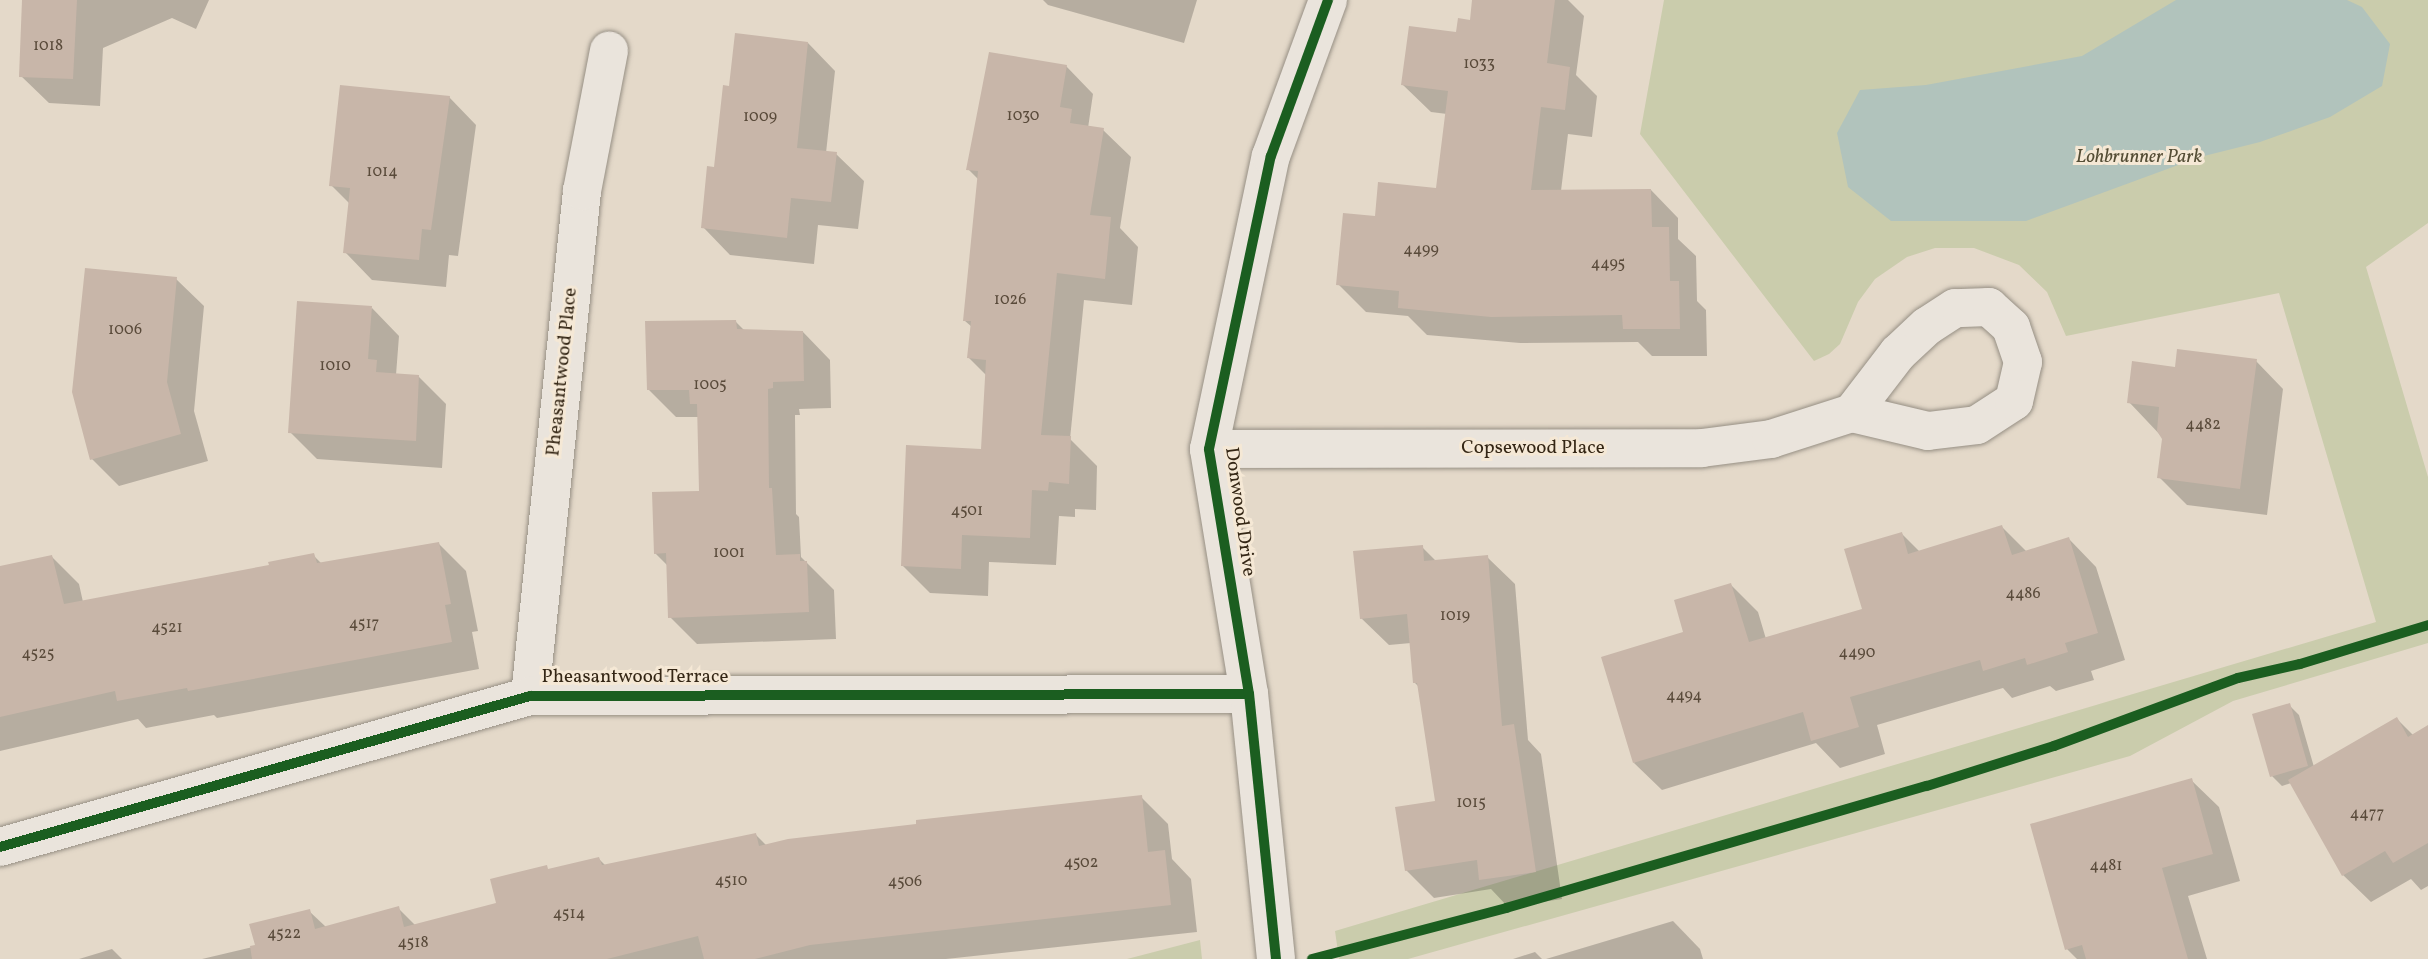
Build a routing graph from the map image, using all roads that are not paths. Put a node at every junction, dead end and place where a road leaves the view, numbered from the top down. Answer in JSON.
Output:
{"nodes":[{"id":1,"x":1328,"y":0,"type":"edge"},
{"id":2,"x":609,"y":51,"type":"dead end"},
{"id":3,"x":1852,"y":413,"type":"dead end"},
{"id":4,"x":1209,"y":449,"type":"junction"},
{"id":5,"x":1249,"y":694,"type":"junction"},
{"id":6,"x":530,"y":696,"type":"junction"},
{"id":7,"x":0,"y":847,"type":"edge"},
{"id":8,"x":1276,"y":959,"type":"edge"}],
"edges":[{"from":1,"to":4,"type":"street","name":"Donwood Drive"},
{"from":2,"to":6,"type":"street","name":"Pheasantwood Place"},
{"from":3,"to":4,"type":"street","name":"Copsewood Place"},
{"from":4,"to":5,"type":"street","name":"Donwood Drive"},
{"from":5,"to":6,"type":"street","name":"Pheasantwood Terrace"},
{"from":5,"to":8,"type":"street","name":"Donwood Drive"},
{"from":6,"to":7,"type":"street","name":"Pheasantwood Terrace"}]}
